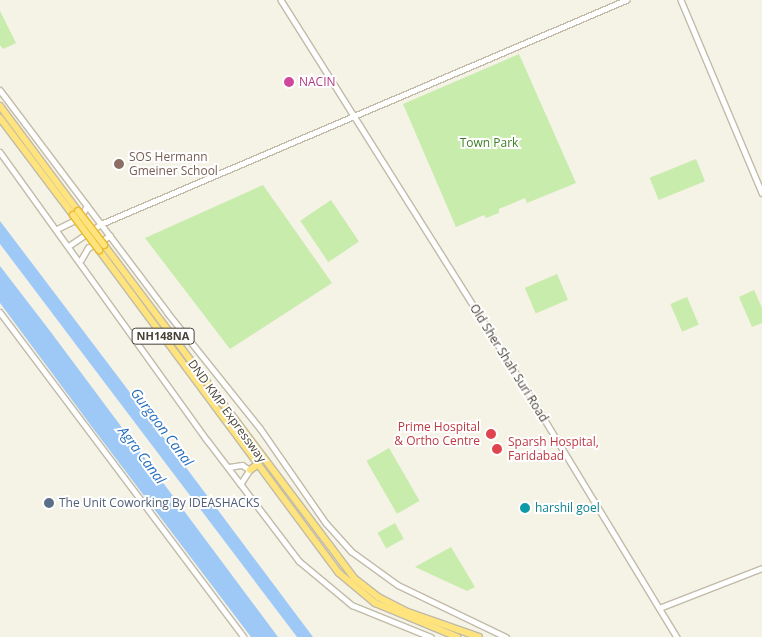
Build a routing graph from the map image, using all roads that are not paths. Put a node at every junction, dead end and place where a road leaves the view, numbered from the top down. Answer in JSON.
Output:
{"nodes":[{"id":1,"x":281,"y":0,"type":"edge"},
{"id":2,"x":626,"y":0,"type":"edge"},
{"id":3,"x":681,"y":0,"type":"edge"},
{"id":4,"x":0,"y":90,"type":"edge"},
{"id":5,"x":0,"y":106,"type":"edge"},
{"id":6,"x":353,"y":116,"type":"junction"},
{"id":7,"x":0,"y":118,"type":"edge"},
{"id":8,"x":0,"y":152,"type":"edge"},
{"id":9,"x":762,"y":193,"type":"edge"},
{"id":10,"x":87,"y":206,"type":"junction"},
{"id":11,"x":76,"y":213,"type":"junction"},
{"id":12,"x":101,"y":224,"type":"junction"},
{"id":13,"x":57,"y":229,"type":"junction"},
{"id":14,"x":110,"y":236,"type":"junction"},
{"id":15,"x":70,"y":245,"type":"junction"},
{"id":16,"x":102,"y":248,"type":"junction"},
{"id":17,"x":81,"y":260,"type":"junction"},
{"id":18,"x":0,"y":312,"type":"edge"},
{"id":19,"x":258,"y":464,"type":"junction"},
{"id":20,"x":229,"y":467,"type":"junction"},
{"id":21,"x":250,"y":470,"type":"junction"},
{"id":22,"x":241,"y":484,"type":"junction"},
{"id":23,"x":762,"y":568,"type":"edge"},
{"id":24,"x":659,"y":608,"type":"junction"},
{"id":25,"x":244,"y":637,"type":"edge"},
{"id":26,"x":431,"y":637,"type":"edge"},
{"id":27,"x":457,"y":637,"type":"edge"},
{"id":28,"x":478,"y":637,"type":"edge"},
{"id":29,"x":506,"y":637,"type":"edge"},
{"id":30,"x":677,"y":637,"type":"edge"}],
"edges":[{"from":1,"to":6,"type":"street","name":"Old Sher Shah Suri Road"},
{"from":2,"to":6,"type":"street"},
{"from":3,"to":9,"type":"street"},
{"from":4,"to":10,"type":"street"},
{"from":5,"to":11,"type":"highway","name":"DND KMP Expressway","number":"NH148NA"},
{"from":6,"to":12,"type":"street"},
{"from":6,"to":24,"type":"street","name":"Old Sher Shah Suri Road"},
{"from":7,"to":11,"type":"highway","name":"DND KMP Expressway","number":"NH148NA"},
{"from":8,"to":13,"type":"street"},
{"from":10,"to":12,"type":"street"},
{"from":10,"to":13,"type":"street"},
{"from":11,"to":16,"type":"highway","name":"DND KMP Expressway","number":"NH148NA","bridge":true},
{"from":12,"to":14,"type":"street"},
{"from":12,"to":15,"type":"street"},
{"from":13,"to":15,"type":"street"},
{"from":14,"to":17,"type":"street"},
{"from":14,"to":29,"type":"street"},
{"from":15,"to":17,"type":"street"},
{"from":16,"to":19,"type":"highway","name":"DND KMP Expressway","number":"NH148NA"},
{"from":16,"to":28,"type":"highway","name":"DND KMP Expressway","number":"NH148NA"},
{"from":17,"to":20,"type":"street"},
{"from":18,"to":25,"type":"street"},
{"from":19,"to":21,"type":"highway"},
{"from":19,"to":27,"type":"highway","name":"DND KMP Expressway","number":"NH148NA"},
{"from":20,"to":21,"type":"street"},
{"from":20,"to":22,"type":"street"},
{"from":21,"to":22,"type":"street"},
{"from":22,"to":26,"type":"street"},
{"from":23,"to":24,"type":"street"},
{"from":24,"to":30,"type":"street","name":"Old Sher Shah Suri Road"}]}
